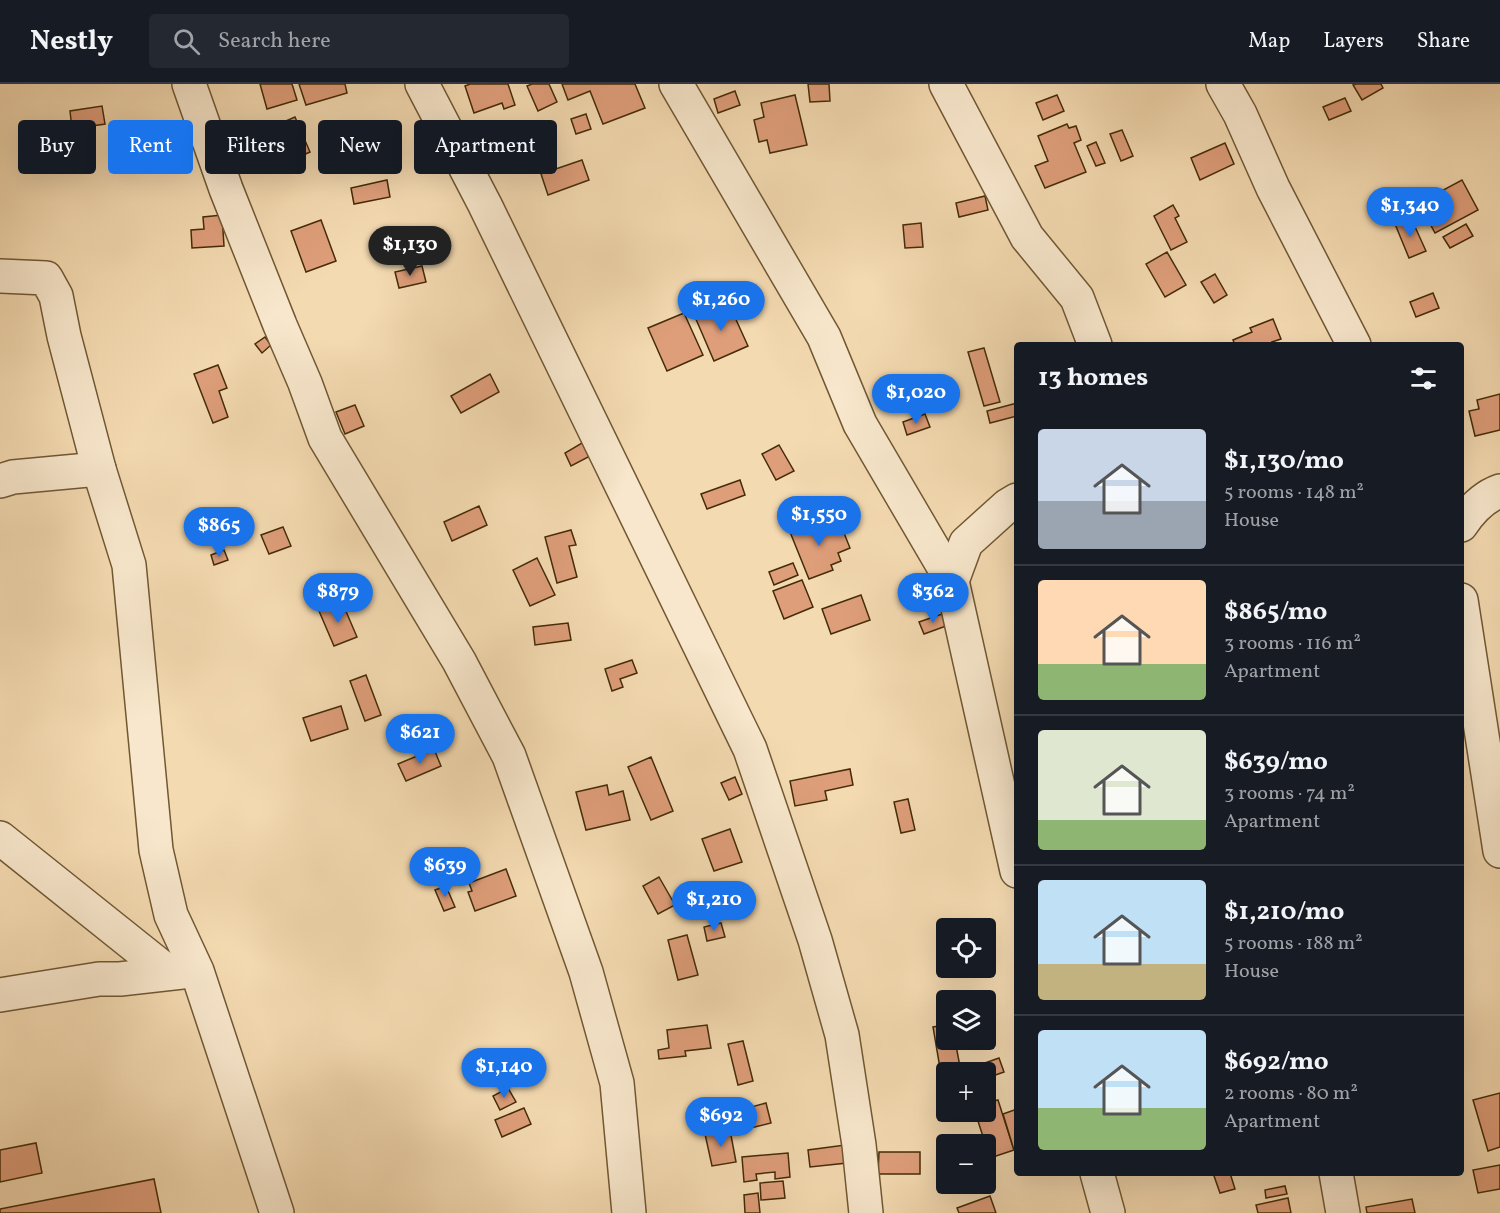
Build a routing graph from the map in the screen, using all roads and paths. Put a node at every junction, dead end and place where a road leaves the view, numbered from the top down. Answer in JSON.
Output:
{"nodes":[{"id":1,"x":189,"y":84,"type":"edge"},
{"id":2,"x":423,"y":84,"type":"edge"},
{"id":3,"x":676,"y":84,"type":"edge"},
{"id":4,"x":946,"y":84,"type":"edge"},
{"id":5,"x":1222,"y":84,"type":"edge"},
{"id":6,"x":0,"y":276,"type":"edge"},
{"id":7,"x":1094,"y":342,"type":"edge"},
{"id":8,"x":1352,"y":342,"type":"edge"},
{"id":9,"x":99,"y":469,"type":"junction"},
{"id":10,"x":0,"y":481,"type":"edge"},
{"id":11,"x":1500,"y":491,"type":"edge"},
{"id":12,"x":1014,"y":502,"type":"edge"},
{"id":13,"x":1464,"y":514,"type":"edge"},
{"id":14,"x":952,"y":581,"type":"junction"},
{"id":15,"x":1464,"y":619,"type":"edge"},
{"id":16,"x":0,"y":838,"type":"edge"},
{"id":17,"x":1500,"y":851,"type":"edge"},
{"id":18,"x":1014,"y":858,"type":"edge"},
{"id":19,"x":183,"y":972,"type":"junction"},
{"id":20,"x":0,"y":995,"type":"edge"},
{"id":21,"x":1098,"y":1176,"type":"edge"},
{"id":22,"x":1337,"y":1176,"type":"edge"},
{"id":23,"x":277,"y":1213,"type":"edge"},
{"id":24,"x":629,"y":1213,"type":"edge"},
{"id":25,"x":866,"y":1213,"type":"edge"},
{"id":26,"x":1108,"y":1213,"type":"edge"},
{"id":27,"x":1343,"y":1213,"type":"edge"}],
"edges":[{"from":1,"to":24,"type":"street"},
{"from":2,"to":25,"type":"street"},
{"from":3,"to":14,"type":"street"},
{"from":4,"to":7,"type":"street"},
{"from":5,"to":8,"type":"street"},
{"from":6,"to":9,"type":"street"},
{"from":9,"to":10,"type":"street"},
{"from":9,"to":19,"type":"street"},
{"from":11,"to":13,"type":"street"},
{"from":12,"to":14,"type":"street"},
{"from":14,"to":18,"type":"street"},
{"from":15,"to":17,"type":"street"},
{"from":16,"to":19,"type":"street"},
{"from":19,"to":20,"type":"street"},
{"from":19,"to":23,"type":"street"},
{"from":21,"to":26,"type":"street"},
{"from":22,"to":27,"type":"street"}]}
